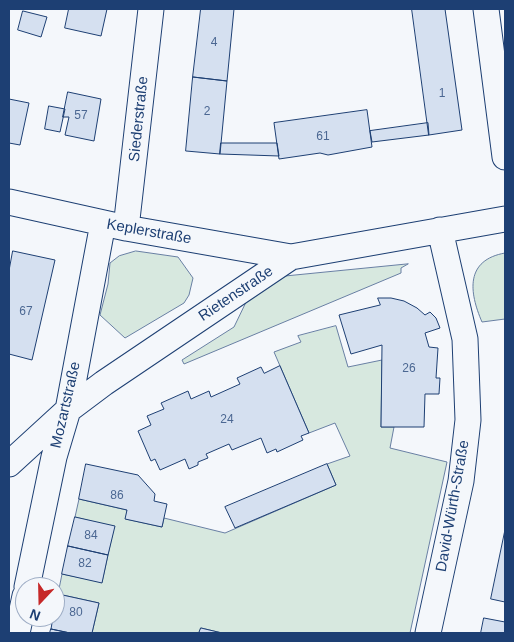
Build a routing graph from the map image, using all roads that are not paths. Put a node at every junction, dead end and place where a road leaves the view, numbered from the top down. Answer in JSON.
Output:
{"nodes":[{"id":1,"x":151,"y":9,"type":"edge"},
{"id":2,"x":486,"y":9,"type":"edge"},
{"id":3,"x":505,"y":156,"type":"edge"},
{"id":4,"x":9,"y":202,"type":"edge"},
{"id":5,"x":505,"y":219,"type":"edge"},
{"id":6,"x":115,"y":226,"type":"junction"},
{"id":7,"x":440,"y":230,"type":"junction"},
{"id":8,"x":291,"y":257,"type":"junction"},
{"id":9,"x":68,"y":410,"type":"junction"},
{"id":10,"x":9,"y":464,"type":"edge"},
{"id":11,"x":29,"y":577,"type":"edge"},
{"id":12,"x":428,"y":633,"type":"edge"}],
"edges":[{"from":1,"to":6,"type":"street","name":"Siederstraße"},
{"from":2,"to":3,"type":"street"},
{"from":4,"to":6,"type":"street","name":"Keplerstraße"},
{"from":5,"to":7,"type":"street","name":"Rietenstraße"},
{"from":6,"to":8,"type":"street","name":"Keplerstraße"},
{"from":6,"to":9,"type":"street","name":"Mozartstraße"},
{"from":7,"to":8,"type":"street","name":"Rietenstraße"},
{"from":7,"to":12,"type":"street","name":"David-Würth-Straße"},
{"from":8,"to":9,"type":"street","name":"Rietenstraße"},
{"from":9,"to":10,"type":"street","name":"Rietenstraße"},
{"from":9,"to":11,"type":"street","name":"Mozartstraße"}]}
